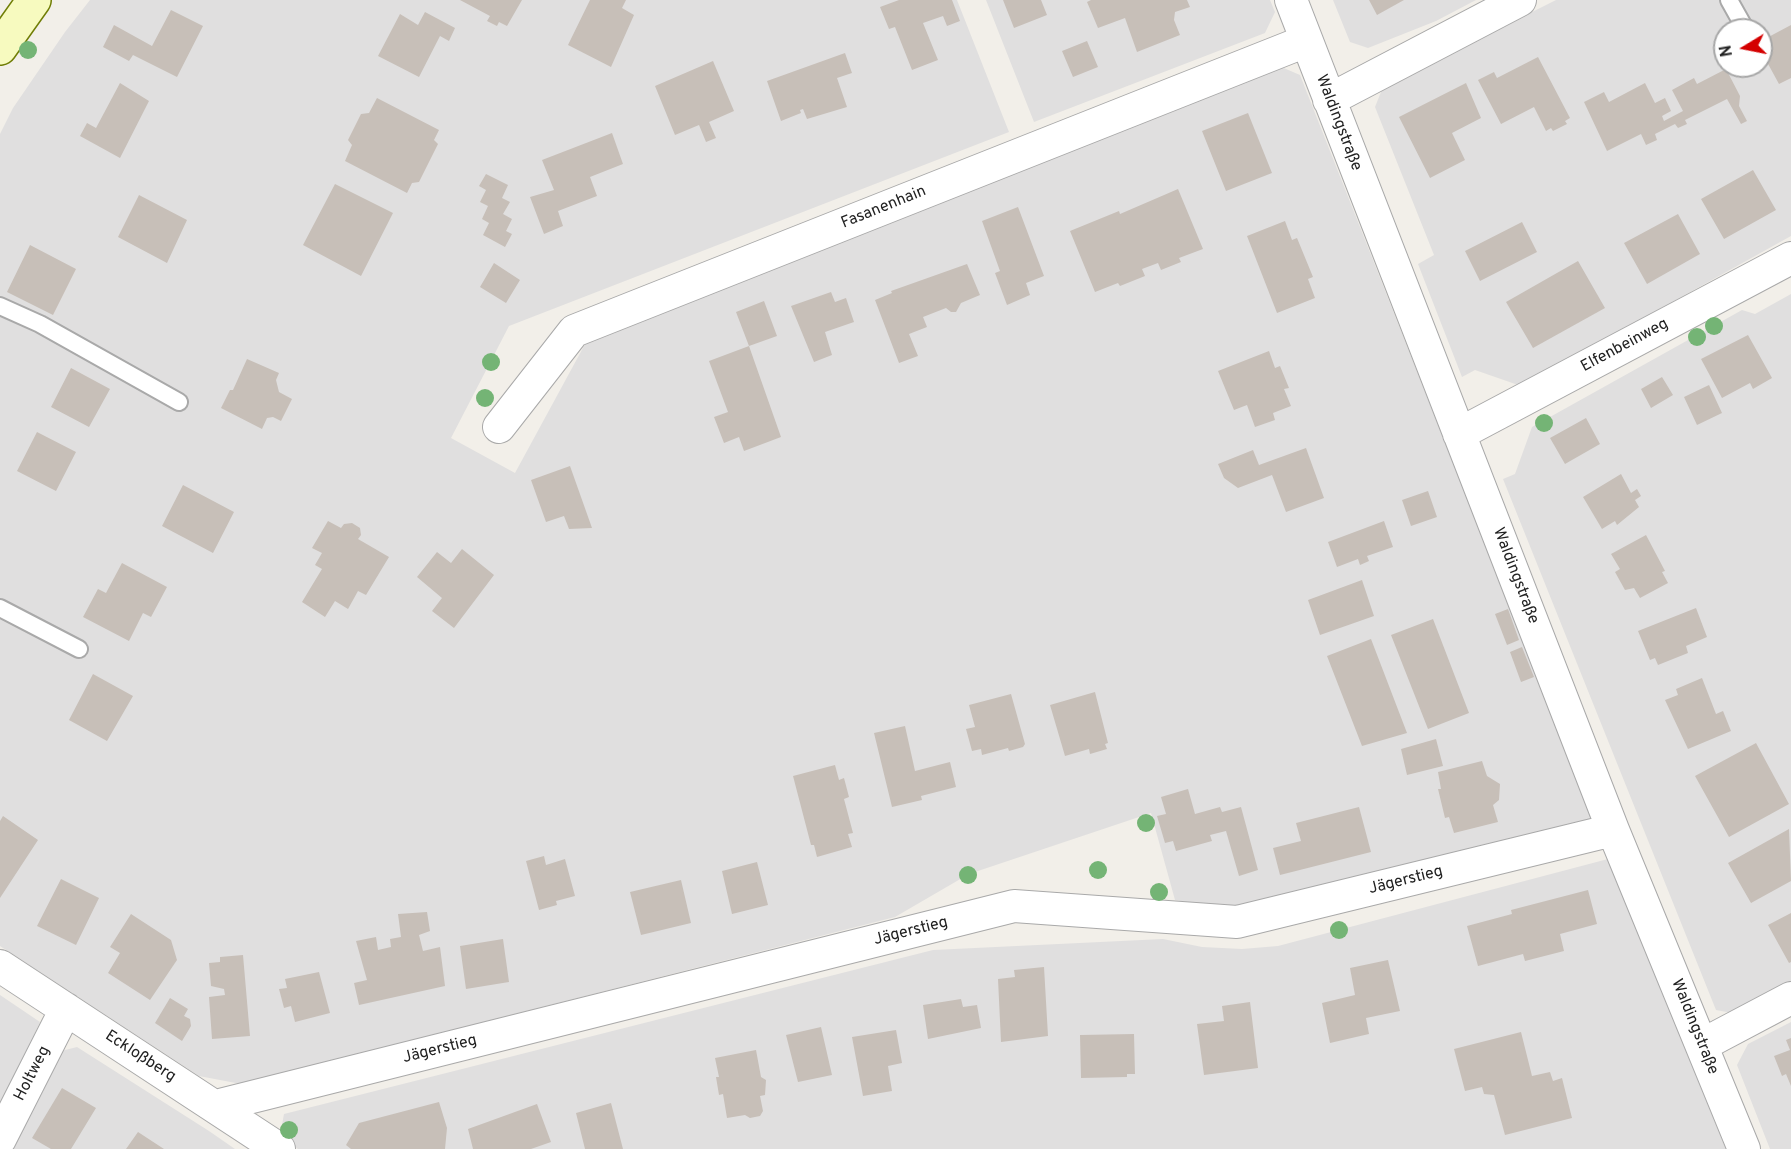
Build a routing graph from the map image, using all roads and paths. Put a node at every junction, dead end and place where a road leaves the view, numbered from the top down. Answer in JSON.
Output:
{"nodes":[{"id":1,"x":34,"y":0,"type":"edge"},
{"id":2,"x":1291,"y":0,"type":"edge"},
{"id":3,"x":1520,"y":0,"type":"edge"},
{"id":4,"x":1730,"y":0,"type":"edge"},
{"id":5,"x":1739,"y":18,"type":"edge"},
{"id":6,"x":1306,"y":40,"type":"junction"},
{"id":7,"x":0,"y":48,"type":"edge"},
{"id":8,"x":1329,"y":100,"type":"junction"},
{"id":9,"x":1791,"y":258,"type":"edge"},
{"id":10,"x":0,"y":306,"type":"edge"},
{"id":11,"x":179,"y":402,"type":"dead end"},
{"id":12,"x":499,"y":427,"type":"dead end"},
{"id":13,"x":1459,"y":434,"type":"junction"},
{"id":14,"x":0,"y":608,"type":"edge"},
{"id":15,"x":79,"y":649,"type":"dead end"},
{"id":16,"x":1613,"y":830,"type":"junction"},
{"id":17,"x":0,"y":966,"type":"edge"},
{"id":18,"x":1791,"y":998,"type":"edge"},
{"id":19,"x":66,"y":1010,"type":"junction"},
{"id":20,"x":1701,"y":1045,"type":"junction"},
{"id":21,"x":216,"y":1106,"type":"junction"},
{"id":22,"x":0,"y":1139,"type":"edge"},
{"id":23,"x":279,"y":1149,"type":"edge"},
{"id":24,"x":1744,"y":1149,"type":"edge"}],
"edges":[{"from":1,"to":7,"type":"main road"},
{"from":2,"to":6,"type":"street","name":"Waldingstraße"},
{"from":3,"to":8,"type":"street"},
{"from":4,"to":5,"type":"lane"},
{"from":6,"to":8,"type":"street","name":"Waldingstraße"},
{"from":6,"to":12,"type":"street","name":"Fasanenhain"},
{"from":8,"to":13,"type":"street","name":"Waldingstraße"},
{"from":9,"to":13,"type":"street","name":"Elfenbeinweg"},
{"from":10,"to":11,"type":"lane"},
{"from":13,"to":16,"type":"street","name":"Waldingstraße"},
{"from":14,"to":15,"type":"lane"},
{"from":16,"to":20,"type":"street","name":"Waldingstraße"},
{"from":16,"to":21,"type":"street","name":"Jägerstieg"},
{"from":17,"to":19,"type":"street","name":"Eckloßberg"},
{"from":18,"to":20,"type":"street"},
{"from":19,"to":21,"type":"street","name":"Eckloßberg"},
{"from":19,"to":22,"type":"street","name":"Holtweg"},
{"from":20,"to":24,"type":"street","name":"Waldingstraße"},
{"from":21,"to":23,"type":"street","name":"Eckloßberg"}]}
